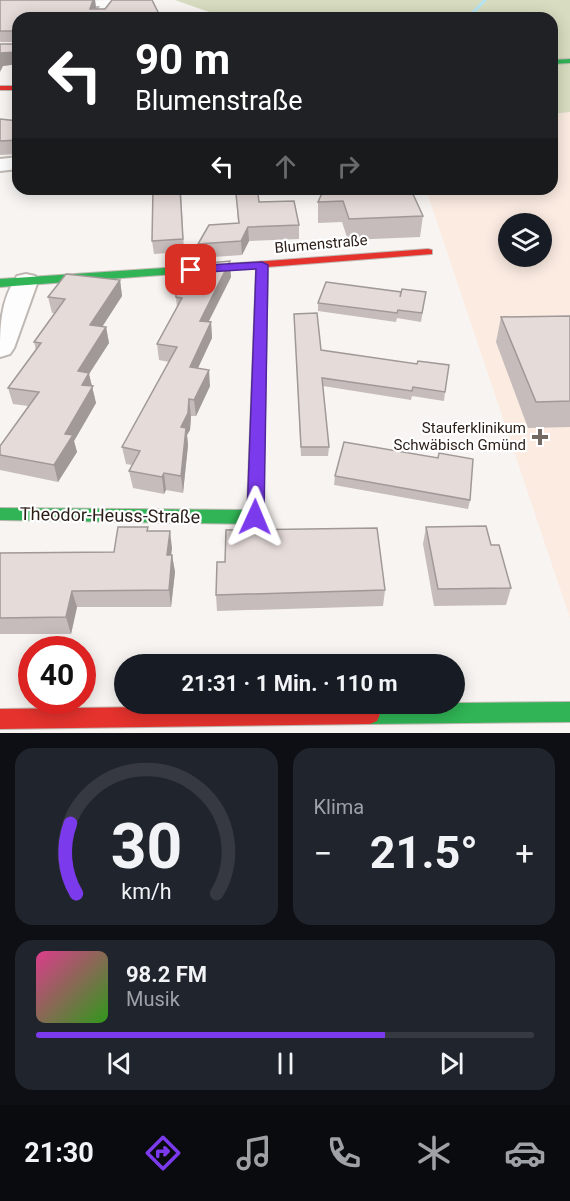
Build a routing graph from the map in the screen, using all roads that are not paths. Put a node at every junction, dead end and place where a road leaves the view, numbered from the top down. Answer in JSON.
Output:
{"nodes":[{"id":1,"x":0,"y":5,"type":"edge"},
{"id":2,"x":103,"y":12,"type":"edge"},
{"id":3,"x":428,"y":252,"type":"dead end"},
{"id":4,"x":262,"y":265,"type":"junction"},
{"id":5,"x":13,"y":282,"type":"edge"},
{"id":6,"x":0,"y":348,"type":"edge"},
{"id":7,"x":0,"y":514,"type":"edge"},
{"id":8,"x":570,"y":712,"type":"edge"},
{"id":9,"x":21,"y":723,"type":"edge"},
{"id":10,"x":475,"y":723,"type":"edge"}],
"edges":[{"from":1,"to":2,"type":"street"},
{"from":3,"to":4,"type":"street","name":"Blumenstraße"},
{"from":4,"to":5,"type":"street","name":"Blumenstraße"},
{"from":4,"to":7,"type":"street","name":"Theodor-Heuss-Straße"},
{"from":5,"to":6,"type":"street"},
{"from":8,"to":10,"type":"street"},
{"from":9,"to":10,"type":"street"}]}
